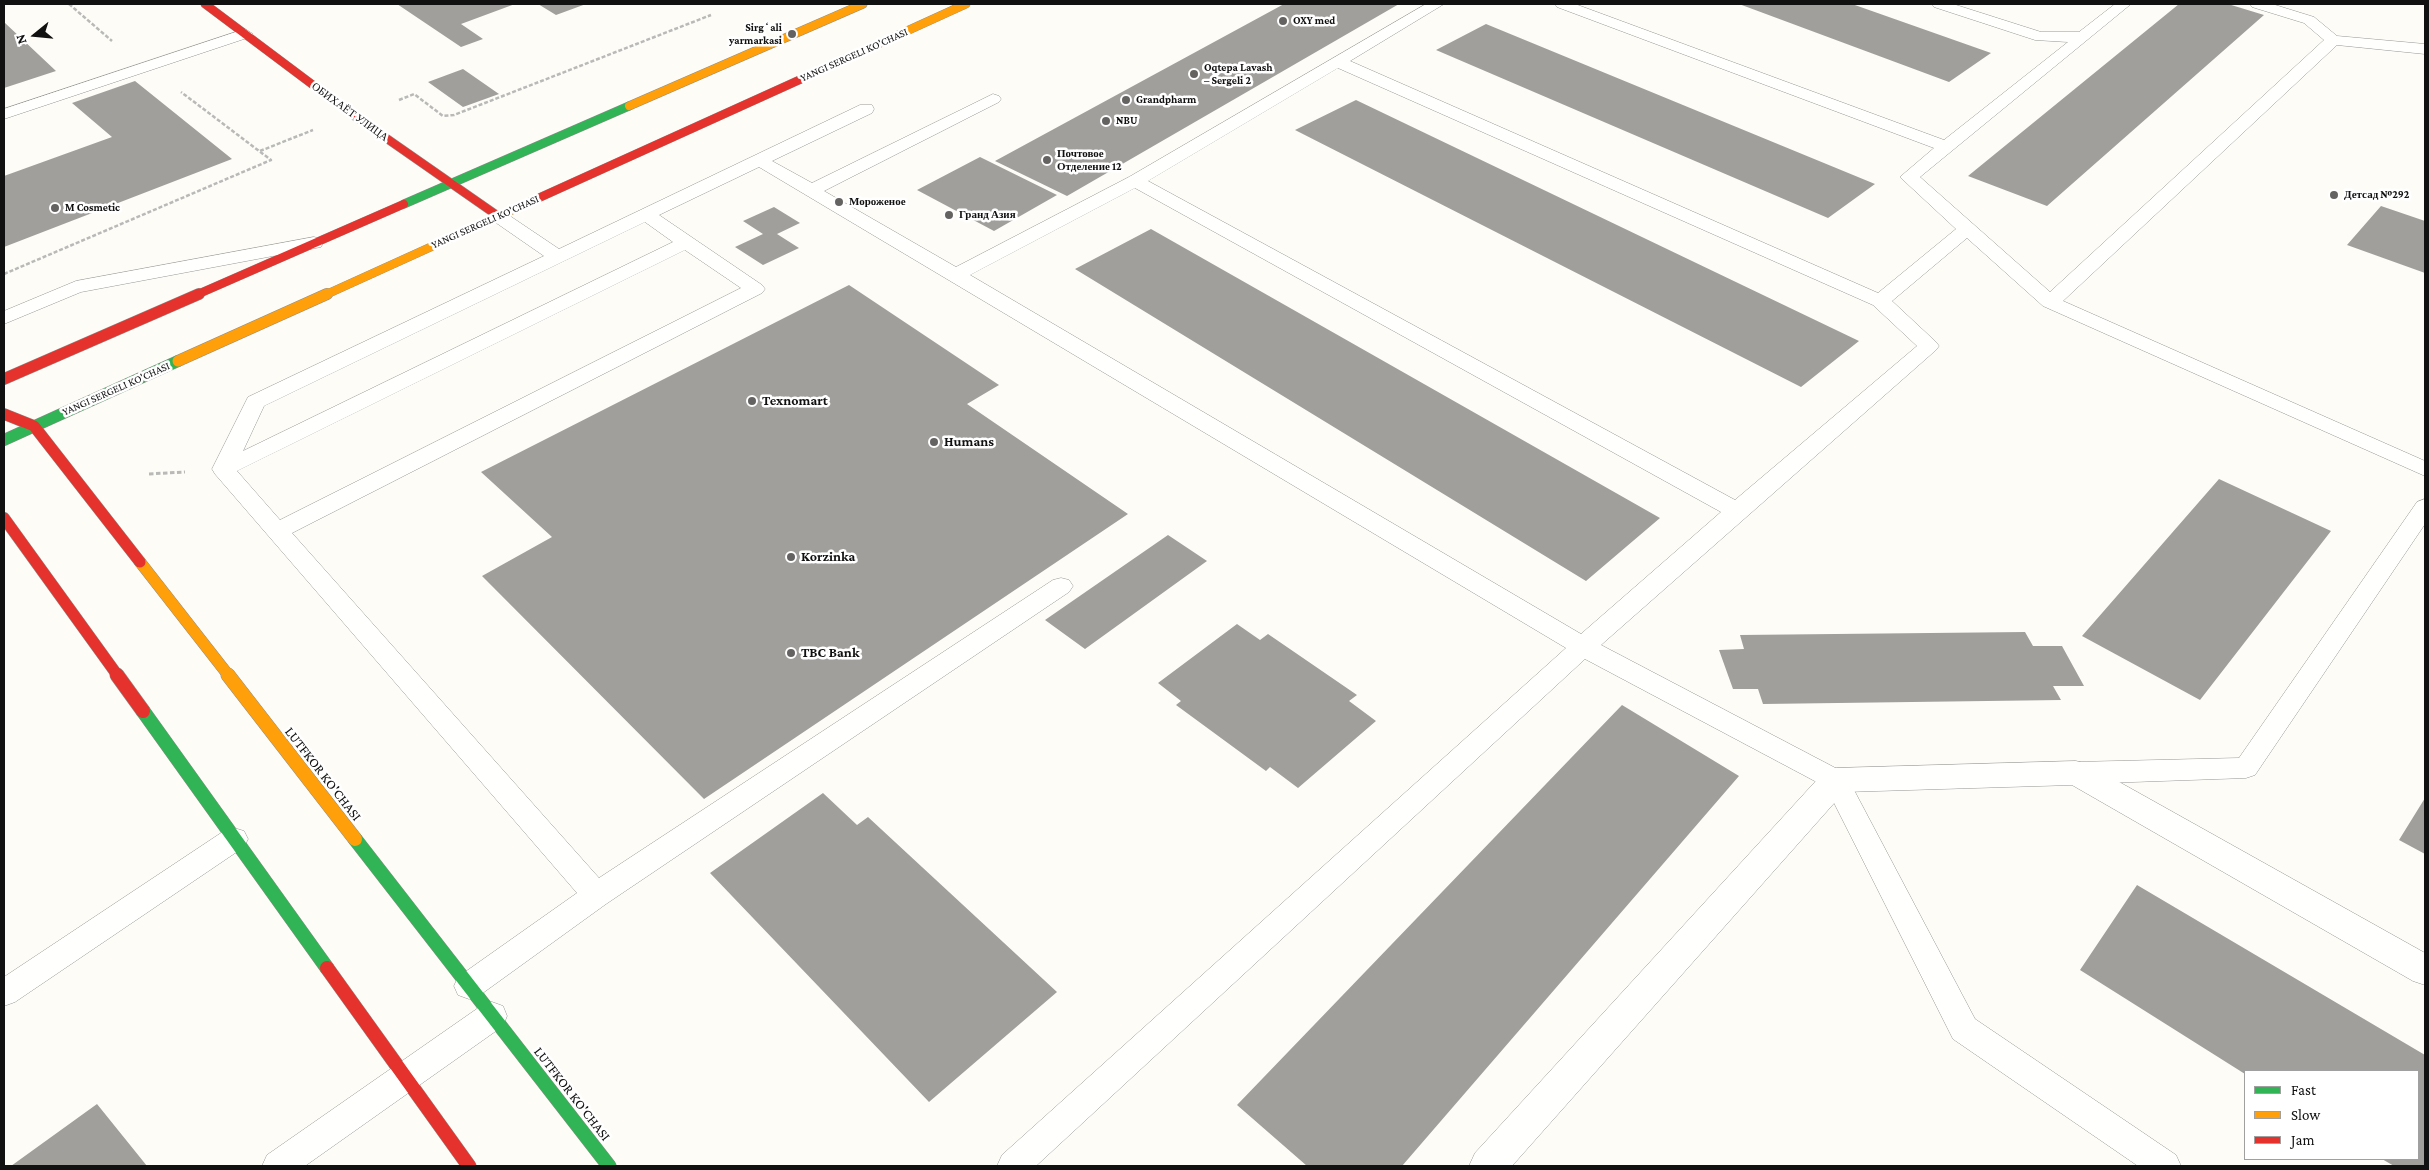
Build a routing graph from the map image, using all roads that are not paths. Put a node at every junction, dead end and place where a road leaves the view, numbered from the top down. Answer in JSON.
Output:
{"nodes":[{"id":1,"x":205,"y":4,"type":"edge"},
{"id":2,"x":863,"y":4,"type":"edge"},
{"id":3,"x":966,"y":4,"type":"edge"},
{"id":4,"x":1436,"y":4,"type":"edge"},
{"id":5,"x":1562,"y":4,"type":"edge"},
{"id":6,"x":1939,"y":4,"type":"edge"},
{"id":7,"x":2124,"y":4,"type":"edge"},
{"id":8,"x":2257,"y":4,"type":"edge"},
{"id":9,"x":245,"y":34,"type":"junction"},
{"id":10,"x":2083,"y":37,"type":"junction"},
{"id":11,"x":2333,"y":40,"type":"junction"},
{"id":12,"x":2425,"y":49,"type":"edge"},
{"id":13,"x":1338,"y":62,"type":"junction"},
{"id":14,"x":993,"y":99,"type":"dead end"},
{"id":15,"x":866,"y":109,"type":"dead end"},
{"id":16,"x":4,"y":114,"type":"edge"},
{"id":17,"x":1947,"y":147,"type":"junction"},
{"id":18,"x":759,"y":160,"type":"junction"},
{"id":19,"x":1135,"y":181,"type":"junction"},
{"id":20,"x":453,"y":184,"type":"junction"},
{"id":21,"x":812,"y":190,"type":"junction"},
{"id":22,"x":646,"y":215,"type":"junction"},
{"id":23,"x":498,"y":216,"type":"junction"},
{"id":24,"x":1966,"y":229,"type":"junction"},
{"id":25,"x":321,"y":242,"type":"junction"},
{"id":26,"x":687,"y":242,"type":"junction"},
{"id":27,"x":558,"y":257,"type":"junction"},
{"id":28,"x":956,"y":275,"type":"junction"},
{"id":29,"x":1880,"y":301,"type":"junction"},
{"id":30,"x":2050,"y":302,"type":"junction"},
{"id":31,"x":4,"y":318,"type":"edge"},
{"id":32,"x":4,"y":379,"type":"edge"},
{"id":33,"x":4,"y":414,"type":"edge"},
{"id":34,"x":34,"y":426,"type":"junction"},
{"id":35,"x":4,"y":440,"type":"edge"},
{"id":36,"x":224,"y":469,"type":"junction"},
{"id":37,"x":2425,"y":469,"type":"edge"},
{"id":38,"x":2425,"y":507,"type":"edge"},
{"id":39,"x":1737,"y":511,"type":"junction"},
{"id":40,"x":4,"y":518,"type":"edge"},
{"id":41,"x":277,"y":531,"type":"junction"},
{"id":42,"x":1061,"y":586,"type":"dead end"},
{"id":43,"x":1583,"y":647,"type":"junction"},
{"id":44,"x":2076,"y":773,"type":"junction"},
{"id":45,"x":1836,"y":780,"type":"junction"},
{"id":46,"x":234,"y":839,"type":"junction"},
{"id":47,"x":596,"y":896,"type":"junction"},
{"id":48,"x":2425,"y":970,"type":"edge"},
{"id":49,"x":469,"y":986,"type":"junction"},
{"id":50,"x":4,"y":993,"type":"edge"},
{"id":51,"x":492,"y":1016,"type":"junction"},
{"id":52,"x":405,"y":1077,"type":"junction"},
{"id":53,"x":278,"y":1166,"type":"edge"},
{"id":54,"x":469,"y":1166,"type":"edge"},
{"id":55,"x":609,"y":1166,"type":"edge"},
{"id":56,"x":1013,"y":1166,"type":"edge"},
{"id":57,"x":1488,"y":1166,"type":"edge"},
{"id":58,"x":2165,"y":1166,"type":"edge"}],
"edges":[{"from":1,"to":9,"type":"main road","name":"ОБИХАЁТ УЛИЦА"},
{"from":2,"to":20,"type":"main road"},
{"from":3,"to":23,"type":"main road","name":"YANGI SERGELI KO'CHASI"},
{"from":4,"to":13,"type":"lane"},
{"from":5,"to":17,"type":"lane"},
{"from":6,"to":10,"type":"lane"},
{"from":7,"to":10,"type":"lane"},
{"from":8,"to":11,"type":"lane"},
{"from":9,"to":16,"type":"lane"},
{"from":9,"to":20,"type":"main road","name":"ОБИХАЁТ УЛИЦА"},
{"from":10,"to":17,"type":"lane"},
{"from":11,"to":12,"type":"lane"},
{"from":11,"to":30,"type":"lane"},
{"from":13,"to":19,"type":"lane"},
{"from":13,"to":29,"type":"lane"},
{"from":14,"to":21,"type":"lane"},
{"from":15,"to":18,"type":"lane"},
{"from":17,"to":24,"type":"lane"},
{"from":18,"to":21,"type":"lane"},
{"from":18,"to":22,"type":"lane"},
{"from":19,"to":28,"type":"lane"},
{"from":19,"to":39,"type":"lane"},
{"from":20,"to":23,"type":"main road","name":"ОБИХАЁТ УЛИЦА"},
{"from":20,"to":25,"type":"main road"},
{"from":21,"to":28,"type":"lane"},
{"from":22,"to":26,"type":"lane"},
{"from":22,"to":27,"type":"lane"},
{"from":23,"to":27,"type":"lane"},
{"from":23,"to":34,"type":"main road","name":"YANGI SERGELI KO'CHASI"},
{"from":24,"to":29,"type":"lane"},
{"from":24,"to":30,"type":"lane"},
{"from":25,"to":31,"type":"lane"},
{"from":25,"to":32,"type":"main road"},
{"from":26,"to":36,"type":"lane"},
{"from":26,"to":41,"type":"lane"},
{"from":27,"to":36,"type":"lane"},
{"from":28,"to":43,"type":"lane"},
{"from":29,"to":39,"type":"lane"},
{"from":30,"to":37,"type":"lane"},
{"from":33,"to":34,"type":"main road"},
{"from":34,"to":35,"type":"main road","name":"YANGI SERGELI KO'CHASI"},
{"from":34,"to":49,"type":"main road","name":"LUTFKOR KO'CHASI"},
{"from":36,"to":41,"type":"lane"},
{"from":38,"to":44,"type":"lane"},
{"from":39,"to":43,"type":"lane"},
{"from":40,"to":46,"type":"main road"},
{"from":41,"to":47,"type":"lane"},
{"from":42,"to":47,"type":"lane"},
{"from":43,"to":45,"type":"lane"},
{"from":43,"to":56,"type":"lane"},
{"from":44,"to":45,"type":"street"},
{"from":44,"to":48,"type":"street"},
{"from":45,"to":57,"type":"street"},
{"from":45,"to":58,"type":"lane"},
{"from":46,"to":50,"type":"lane"},
{"from":46,"to":52,"type":"main road"},
{"from":47,"to":49,"type":"lane"},
{"from":49,"to":51,"type":"main road","name":"LUTFKOR KO'CHASI"},
{"from":51,"to":52,"type":"lane"},
{"from":51,"to":55,"type":"main road","name":"LUTFKOR KO'CHASI"},
{"from":52,"to":53,"type":"lane"},
{"from":52,"to":54,"type":"main road"}]}
